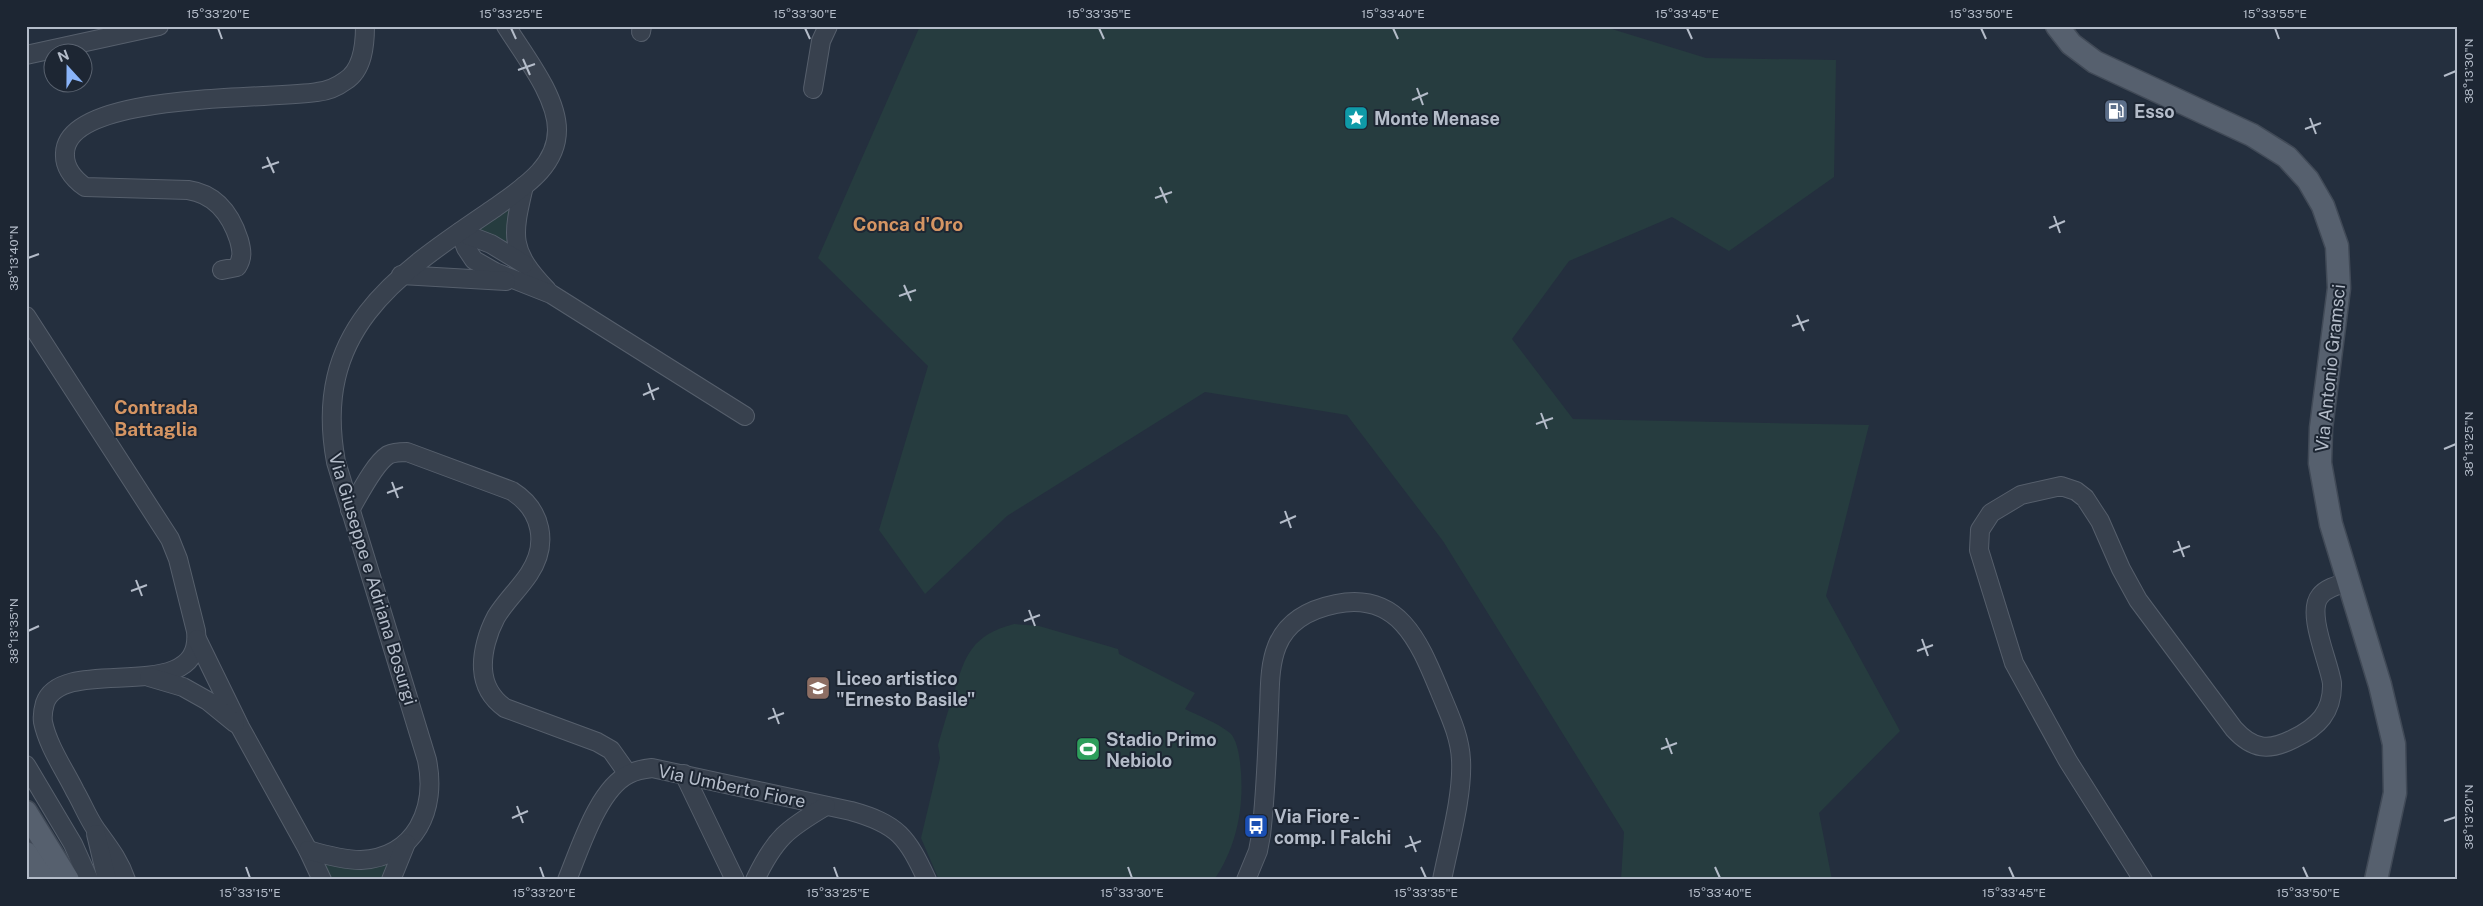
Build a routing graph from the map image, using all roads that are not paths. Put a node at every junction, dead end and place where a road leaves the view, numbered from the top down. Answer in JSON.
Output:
{"nodes":[{"id":1,"x":158,"y":26,"type":"edge"},
{"id":2,"x":365,"y":26,"type":"edge"},
{"id":3,"x":506,"y":26,"type":"edge"},
{"id":4,"x":828,"y":26,"type":"edge"},
{"id":5,"x":2057,"y":26,"type":"edge"},
{"id":6,"x":26,"y":56,"type":"edge"},
{"id":7,"x":813,"y":89,"type":"dead end"},
{"id":8,"x":524,"y":186,"type":"junction"},
{"id":9,"x":460,"y":232,"type":"junction"},
{"id":10,"x":524,"y":264,"type":"junction"},
{"id":11,"x":222,"y":270,"type":"dead end"},
{"id":12,"x":401,"y":275,"type":"junction"},
{"id":13,"x":518,"y":282,"type":"junction"},
{"id":14,"x":551,"y":294,"type":"junction"},
{"id":15,"x":26,"y":316,"type":"edge"},
{"id":16,"x":745,"y":416,"type":"dead end"},
{"id":17,"x":350,"y":510,"type":"junction"},
{"id":18,"x":2348,"y":582,"type":"junction"},
{"id":19,"x":197,"y":639,"type":"junction"},
{"id":20,"x":144,"y":676,"type":"junction"},
{"id":21,"x":240,"y":727,"type":"junction"},
{"id":22,"x":26,"y":765,"type":"edge"},
{"id":23,"x":628,"y":774,"type":"junction"},
{"id":24,"x":684,"y":774,"type":"junction"},
{"id":25,"x":826,"y":806,"type":"junction"},
{"id":26,"x":26,"y":812,"type":"edge"},
{"id":27,"x":94,"y":827,"type":"junction"},
{"id":28,"x":406,"y":843,"type":"junction"},
{"id":29,"x":308,"y":850,"type":"junction"},
{"id":30,"x":26,"y":853,"type":"edge"},
{"id":31,"x":85,"y":878,"type":"edge"},
{"id":32,"x":44,"y":880,"type":"edge"},
{"id":33,"x":107,"y":880,"type":"edge"},
{"id":34,"x":126,"y":880,"type":"edge"},
{"id":35,"x":322,"y":880,"type":"edge"},
{"id":36,"x":392,"y":880,"type":"edge"},
{"id":37,"x":567,"y":880,"type":"edge"},
{"id":38,"x":735,"y":880,"type":"edge"},
{"id":39,"x":755,"y":880,"type":"edge"},
{"id":40,"x":927,"y":880,"type":"edge"},
{"id":41,"x":1246,"y":880,"type":"edge"},
{"id":42,"x":1442,"y":880,"type":"edge"},
{"id":43,"x":2143,"y":880,"type":"edge"},
{"id":44,"x":2376,"y":880,"type":"edge"}],
"edges":[{"from":1,"to":6,"type":"street"},
{"from":2,"to":11,"type":"street"},
{"from":3,"to":8,"type":"street","name":"Via Giuseppe e Adriana Bosurgi"},
{"from":4,"to":7,"type":"street"},
{"from":5,"to":18,"type":"main road","name":"Via Antonio Gramsci"},
{"from":8,"to":9,"type":"street","name":"Via Giuseppe e Adriana Bosurgi"},
{"from":8,"to":10,"type":"street"},
{"from":9,"to":10,"type":"street"},
{"from":9,"to":12,"type":"street","name":"Via Giuseppe e Adriana Bosurgi"},
{"from":9,"to":13,"type":"street"},
{"from":10,"to":14,"type":"street"},
{"from":12,"to":13,"type":"street"},
{"from":12,"to":17,"type":"street","name":"Via Giuseppe e Adriana Bosurgi"},
{"from":13,"to":14,"type":"street"},
{"from":14,"to":16,"type":"street"},
{"from":15,"to":19,"type":"street"},
{"from":17,"to":23,"type":"street"},
{"from":17,"to":28,"type":"street","name":"Via Giuseppe e Adriana Bosurgi"},
{"from":18,"to":43,"type":"street"},
{"from":18,"to":44,"type":"main road","name":"Via Antonio Gramsci"},
{"from":19,"to":20,"type":"street"},
{"from":19,"to":21,"type":"street"},
{"from":20,"to":21,"type":"street"},
{"from":20,"to":27,"type":"street"},
{"from":21,"to":29,"type":"street"},
{"from":22,"to":31,"type":"street"},
{"from":23,"to":24,"type":"street","name":"Via Umberto Fiore"},
{"from":23,"to":37,"type":"street","name":"Via Umberto Fiore"},
{"from":24,"to":25,"type":"street","name":"Via Umberto Fiore"},
{"from":24,"to":38,"type":"street"},
{"from":25,"to":39,"type":"street"},
{"from":25,"to":40,"type":"street","name":"Via Umberto Fiore"},
{"from":26,"to":31,"type":"main road"},
{"from":27,"to":33,"type":"street"},
{"from":27,"to":34,"type":"street"},
{"from":28,"to":29,"type":"street","name":"Via Giuseppe e Adriana Bosurgi"},
{"from":28,"to":36,"type":"street","name":"Via Giuseppe e Adriana Bosurgi"},
{"from":29,"to":35,"type":"street"},
{"from":30,"to":32,"type":"main road"},
{"from":41,"to":42,"type":"street"}]}
